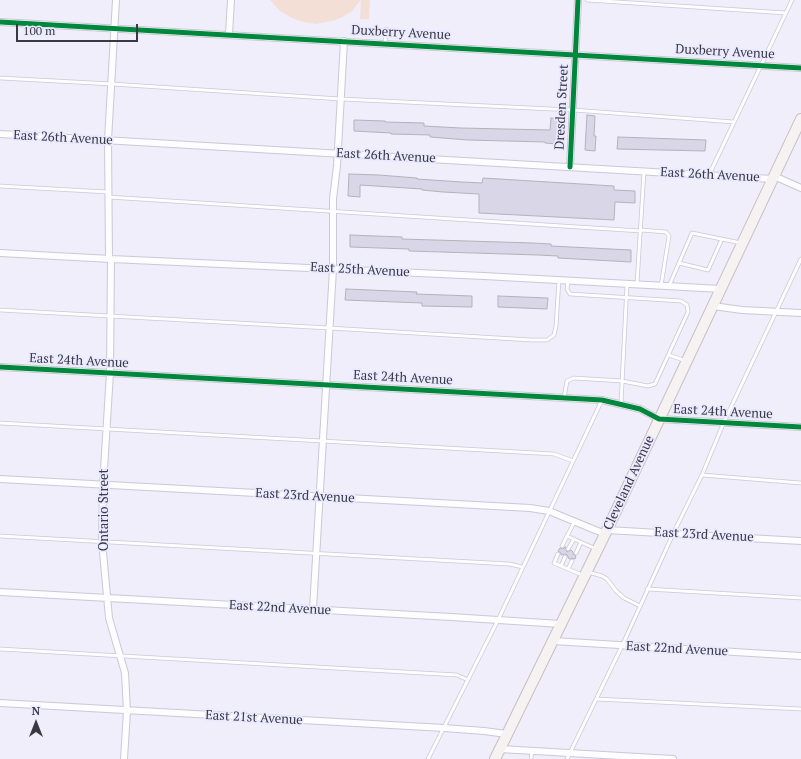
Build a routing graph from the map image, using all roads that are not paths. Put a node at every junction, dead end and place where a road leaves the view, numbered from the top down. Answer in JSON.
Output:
{"nodes":[{"id":1,"x":116,"y":0,"type":"edge"},
{"id":2,"x":231,"y":0,"type":"edge"},
{"id":3,"x":578,"y":0,"type":"edge"},
{"id":4,"x":588,"y":0,"type":"edge"},
{"id":5,"x":792,"y":0,"type":"edge"},
{"id":6,"x":612,"y":1,"type":"edge"},
{"id":7,"x":786,"y":13,"type":"junction"},
{"id":8,"x":0,"y":22,"type":"edge"},
{"id":9,"x":115,"y":28,"type":"junction"},
{"id":10,"x":386,"y":29,"type":"dead end"},
{"id":11,"x":229,"y":34,"type":"junction"},
{"id":12,"x":344,"y":41,"type":"junction"},
{"id":13,"x":385,"y":43,"type":"junction"},
{"id":14,"x":576,"y":55,"type":"junction"},
{"id":15,"x":761,"y":66,"type":"junction"},
{"id":16,"x":801,"y":68,"type":"edge"},
{"id":17,"x":0,"y":78,"type":"edge"},
{"id":18,"x":112,"y":84,"type":"junction"},
{"id":19,"x":341,"y":99,"type":"junction"},
{"id":20,"x":573,"y":110,"type":"junction"},
{"id":21,"x":801,"y":119,"type":"edge"},
{"id":22,"x":734,"y":122,"type":"junction"},
{"id":23,"x":0,"y":134,"type":"edge"},
{"id":24,"x":108,"y":140,"type":"junction"},
{"id":25,"x":338,"y":153,"type":"junction"},
{"id":26,"x":570,"y":167,"type":"junction"},
{"id":27,"x":644,"y":171,"type":"junction"},
{"id":28,"x":709,"y":175,"type":"junction"},
{"id":29,"x":773,"y":177,"type":"junction"},
{"id":30,"x":0,"y":186,"type":"edge"},
{"id":31,"x":801,"y":188,"type":"edge"},
{"id":32,"x":108,"y":194,"type":"junction"},
{"id":33,"x":333,"y":212,"type":"junction"},
{"id":34,"x":641,"y":230,"type":"junction"},
{"id":35,"x":722,"y":239,"type":"junction"},
{"id":36,"x":742,"y":243,"type":"junction"},
{"id":37,"x":0,"y":253,"type":"edge"},
{"id":38,"x":110,"y":259,"type":"junction"},
{"id":39,"x":801,"y":259,"type":"edge"},
{"id":40,"x":679,"y":263,"type":"junction"},
{"id":41,"x":333,"y":269,"type":"junction"},
{"id":42,"x":559,"y":280,"type":"junction"},
{"id":43,"x":568,"y":281,"type":"junction"},
{"id":44,"x":627,"y":284,"type":"junction"},
{"id":45,"x":637,"y":284,"type":"junction"},
{"id":46,"x":661,"y":286,"type":"junction"},
{"id":47,"x":669,"y":286,"type":"junction"},
{"id":48,"x":721,"y":289,"type":"junction"},
{"id":49,"x":627,"y":298,"type":"junction"},
{"id":50,"x":713,"y":306,"type":"junction"},
{"id":51,"x":0,"y":310,"type":"edge"},
{"id":52,"x":777,"y":311,"type":"junction"},
{"id":53,"x":801,"y":313,"type":"edge"},
{"id":54,"x":111,"y":316,"type":"junction"},
{"id":55,"x":329,"y":328,"type":"junction"},
{"id":56,"x":668,"y":355,"type":"junction"},
{"id":57,"x":687,"y":362,"type":"junction"},
{"id":58,"x":0,"y":368,"type":"edge"},
{"id":59,"x":110,"y":373,"type":"junction"},
{"id":60,"x":622,"y":381,"type":"junction"},
{"id":61,"x":326,"y":385,"type":"junction"},
{"id":62,"x":564,"y":398,"type":"junction"},
{"id":63,"x":602,"y":400,"type":"junction"},
{"id":64,"x":620,"y":405,"type":"junction"},
{"id":65,"x":659,"y":419,"type":"junction"},
{"id":66,"x":724,"y":422,"type":"junction"},
{"id":67,"x":0,"y":423,"type":"edge"},
{"id":68,"x":801,"y":427,"type":"edge"},
{"id":69,"x":106,"y":429,"type":"junction"},
{"id":70,"x":323,"y":441,"type":"junction"},
{"id":71,"x":573,"y":461,"type":"junction"},
{"id":72,"x":702,"y":475,"type":"junction"},
{"id":73,"x":0,"y":479,"type":"edge"},
{"id":74,"x":801,"y":483,"type":"edge"},
{"id":75,"x":103,"y":485,"type":"junction"},
{"id":76,"x":320,"y":497,"type":"junction"},
{"id":77,"x":550,"y":511,"type":"junction"},
{"id":78,"x":574,"y":520,"type":"junction"},
{"id":79,"x":606,"y":532,"type":"junction"},
{"id":80,"x":673,"y":534,"type":"junction"},
{"id":81,"x":0,"y":536,"type":"edge"},
{"id":82,"x":567,"y":536,"type":"junction"},
{"id":83,"x":574,"y":539,"type":"junction"},
{"id":84,"x":102,"y":541,"type":"junction"},
{"id":85,"x":801,"y":541,"type":"edge"},
{"id":86,"x":581,"y":542,"type":"junction"},
{"id":87,"x":562,"y":546,"type":"dead end"},
{"id":88,"x":568,"y":549,"type":"dead end"},
{"id":89,"x":597,"y":550,"type":"junction"},
{"id":90,"x":576,"y":553,"type":"dead end"},
{"id":91,"x":316,"y":554,"type":"junction"},
{"id":92,"x":558,"y":554,"type":"dead end"},
{"id":93,"x":565,"y":557,"type":"dead end"},
{"id":94,"x":572,"y":561,"type":"dead end"},
{"id":95,"x":561,"y":566,"type":"junction"},
{"id":96,"x":523,"y":567,"type":"junction"},
{"id":97,"x":568,"y":569,"type":"junction"},
{"id":98,"x":585,"y":574,"type":"junction"},
{"id":99,"x":648,"y":589,"type":"junction"},
{"id":100,"x":0,"y":592,"type":"edge"},
{"id":101,"x":106,"y":598,"type":"junction"},
{"id":102,"x":801,"y":598,"type":"edge"},
{"id":103,"x":640,"y":606,"type":"junction"},
{"id":104,"x":313,"y":609,"type":"junction"},
{"id":105,"x":498,"y":620,"type":"junction"},
{"id":106,"x":561,"y":624,"type":"junction"},
{"id":107,"x":553,"y":641,"type":"junction"},
{"id":108,"x":622,"y":646,"type":"junction"},
{"id":109,"x":0,"y":650,"type":"edge"},
{"id":110,"x":120,"y":656,"type":"junction"},
{"id":111,"x":801,"y":656,"type":"edge"},
{"id":112,"x":468,"y":680,"type":"junction"},
{"id":113,"x":596,"y":698,"type":"junction"},
{"id":114,"x":0,"y":703,"type":"edge"},
{"id":115,"x":801,"y":709,"type":"edge"},
{"id":116,"x":127,"y":711,"type":"junction"},
{"id":117,"x":444,"y":728,"type":"junction"},
{"id":118,"x":507,"y":734,"type":"junction"},
{"id":119,"x":500,"y":749,"type":"junction"},
{"id":120,"x":532,"y":751,"type":"junction"},
{"id":121,"x":568,"y":756,"type":"edge"},
{"id":122,"x":124,"y":759,"type":"edge"},
{"id":123,"x":428,"y":759,"type":"edge"},
{"id":124,"x":495,"y":759,"type":"edge"},
{"id":125,"x":531,"y":759,"type":"edge"},
{"id":126,"x":673,"y":759,"type":"edge"}],
"edges":[{"from":1,"to":9,"type":"street","name":"Ontario Street"},
{"from":2,"to":11,"type":"street"},
{"from":3,"to":14,"type":"street","name":"Dresden Street"},
{"from":4,"to":6,"type":"lane"},
{"from":5,"to":7,"type":"lane"},
{"from":6,"to":7,"type":"lane"},
{"from":7,"to":15,"type":"lane"},
{"from":8,"to":9,"type":"street","name":"Duxberry Avenue"},
{"from":9,"to":11,"type":"street","name":"Duxberry Avenue"},
{"from":9,"to":18,"type":"street","name":"Ontario Street"},
{"from":10,"to":13,"type":"lane"},
{"from":11,"to":12,"type":"street","name":"Duxberry Avenue"},
{"from":12,"to":13,"type":"street","name":"Duxberry Avenue"},
{"from":12,"to":19,"type":"street"},
{"from":13,"to":14,"type":"street","name":"Duxberry Avenue"},
{"from":14,"to":15,"type":"street","name":"Duxberry Avenue"},
{"from":14,"to":20,"type":"street","name":"Dresden Street"},
{"from":15,"to":16,"type":"street","name":"Duxberry Avenue"},
{"from":15,"to":22,"type":"lane"},
{"from":17,"to":18,"type":"lane"},
{"from":18,"to":19,"type":"lane"},
{"from":18,"to":24,"type":"street","name":"Ontario Street"},
{"from":19,"to":20,"type":"lane"},
{"from":19,"to":25,"type":"street"},
{"from":20,"to":22,"type":"lane"},
{"from":20,"to":26,"type":"street","name":"Dresden Street"},
{"from":21,"to":29,"type":"main road","name":"Cleveland Avenue"},
{"from":22,"to":28,"type":"lane"},
{"from":23,"to":24,"type":"street","name":"East 26th Avenue"},
{"from":24,"to":25,"type":"street","name":"East 26th Avenue"},
{"from":24,"to":32,"type":"street","name":"Ontario Street"},
{"from":25,"to":26,"type":"street","name":"East 26th Avenue"},
{"from":25,"to":33,"type":"street"},
{"from":26,"to":27,"type":"street","name":"East 26th Avenue"},
{"from":27,"to":28,"type":"street","name":"East 26th Avenue"},
{"from":27,"to":34,"type":"lane"},
{"from":28,"to":29,"type":"street","name":"East 26th Avenue"},
{"from":29,"to":31,"type":"street","name":"East 26th Avenue"},
{"from":29,"to":36,"type":"main road","name":"Cleveland Avenue"},
{"from":30,"to":32,"type":"lane"},
{"from":32,"to":33,"type":"lane"},
{"from":32,"to":38,"type":"street","name":"Ontario Street"},
{"from":33,"to":34,"type":"lane"},
{"from":33,"to":41,"type":"street"},
{"from":34,"to":45,"type":"lane"},
{"from":34,"to":46,"type":"lane"},
{"from":35,"to":36,"type":"lane"},
{"from":35,"to":40,"type":"lane"},
{"from":35,"to":40,"type":"lane"},
{"from":36,"to":48,"type":"main road","name":"Cleveland Avenue"},
{"from":37,"to":38,"type":"street","name":"East 25th Avenue"},
{"from":38,"to":41,"type":"street","name":"East 25th Avenue"},
{"from":38,"to":54,"type":"street","name":"Ontario Street"},
{"from":39,"to":52,"type":"lane"},
{"from":40,"to":47,"type":"lane"},
{"from":41,"to":42,"type":"street","name":"East 25th Avenue"},
{"from":41,"to":55,"type":"street"},
{"from":42,"to":43,"type":"street","name":"East 25th Avenue"},
{"from":42,"to":55,"type":"lane"},
{"from":43,"to":44,"type":"street","name":"East 25th Avenue"},
{"from":43,"to":49,"type":"lane"},
{"from":44,"to":45,"type":"street","name":"East 25th Avenue"},
{"from":44,"to":49,"type":"lane"},
{"from":45,"to":46,"type":"street","name":"East 25th Avenue"},
{"from":46,"to":47,"type":"street","name":"East 25th Avenue"},
{"from":47,"to":48,"type":"street","name":"East 25th Avenue"},
{"from":48,"to":50,"type":"main road","name":"Cleveland Avenue"},
{"from":49,"to":56,"type":"lane"},
{"from":49,"to":60,"type":"lane"},
{"from":50,"to":52,"type":"street"},
{"from":50,"to":57,"type":"main road","name":"Cleveland Avenue"},
{"from":51,"to":54,"type":"lane"},
{"from":52,"to":53,"type":"street"},
{"from":52,"to":66,"type":"lane"},
{"from":54,"to":55,"type":"lane"},
{"from":54,"to":59,"type":"street","name":"Ontario Street"},
{"from":55,"to":61,"type":"street"},
{"from":56,"to":57,"type":"lane"},
{"from":56,"to":60,"type":"lane"},
{"from":57,"to":65,"type":"main road","name":"Cleveland Avenue"},
{"from":58,"to":59,"type":"street","name":"East 24th Avenue"},
{"from":59,"to":61,"type":"street","name":"East 24th Avenue"},
{"from":59,"to":69,"type":"street","name":"Ontario Street"},
{"from":60,"to":62,"type":"lane"},
{"from":60,"to":64,"type":"lane"},
{"from":61,"to":62,"type":"street","name":"East 24th Avenue"},
{"from":61,"to":70,"type":"street"},
{"from":62,"to":63,"type":"street","name":"East 24th Avenue"},
{"from":63,"to":64,"type":"street","name":"East 24th Avenue"},
{"from":63,"to":71,"type":"lane"},
{"from":64,"to":65,"type":"street","name":"East 24th Avenue"},
{"from":65,"to":66,"type":"street","name":"East 24th Avenue"},
{"from":65,"to":79,"type":"main road","name":"Cleveland Avenue"},
{"from":66,"to":68,"type":"street","name":"East 24th Avenue"},
{"from":66,"to":72,"type":"lane"},
{"from":67,"to":69,"type":"lane"},
{"from":69,"to":70,"type":"lane"},
{"from":69,"to":75,"type":"street","name":"Ontario Street"},
{"from":70,"to":71,"type":"lane"},
{"from":70,"to":76,"type":"street"},
{"from":71,"to":77,"type":"lane"},
{"from":72,"to":74,"type":"lane"},
{"from":72,"to":80,"type":"lane"},
{"from":73,"to":75,"type":"street","name":"East 23rd Avenue"},
{"from":75,"to":76,"type":"street","name":"East 23rd Avenue"},
{"from":75,"to":84,"type":"street","name":"Ontario Street"},
{"from":76,"to":77,"type":"street","name":"East 23rd Avenue"},
{"from":76,"to":91,"type":"street"},
{"from":77,"to":78,"type":"street","name":"East 23rd Avenue"},
{"from":77,"to":96,"type":"lane"},
{"from":78,"to":79,"type":"street","name":"East 23rd Avenue"},
{"from":78,"to":82,"type":"lane"},
{"from":79,"to":80,"type":"street","name":"East 23rd Avenue"},
{"from":79,"to":89,"type":"main road","name":"Cleveland Avenue"},
{"from":80,"to":85,"type":"street","name":"East 23rd Avenue"},
{"from":80,"to":99,"type":"lane"},
{"from":81,"to":84,"type":"lane"},
{"from":82,"to":83,"type":"lane"},
{"from":82,"to":87,"type":"lane"},
{"from":83,"to":86,"type":"lane"},
{"from":83,"to":88,"type":"lane"},
{"from":84,"to":91,"type":"lane"},
{"from":84,"to":101,"type":"street","name":"Ontario Street"},
{"from":86,"to":89,"type":"lane"},
{"from":86,"to":90,"type":"lane"},
{"from":89,"to":98,"type":"main road","name":"Cleveland Avenue"},
{"from":91,"to":96,"type":"lane"},
{"from":91,"to":104,"type":"street"},
{"from":92,"to":95,"type":"lane"},
{"from":93,"to":95,"type":"lane"},
{"from":94,"to":97,"type":"lane"},
{"from":95,"to":97,"type":"lane"},
{"from":96,"to":105,"type":"lane"},
{"from":97,"to":98,"type":"lane"},
{"from":98,"to":103,"type":"lane"},
{"from":98,"to":106,"type":"main road","name":"Cleveland Avenue"},
{"from":99,"to":102,"type":"lane"},
{"from":99,"to":103,"type":"lane"},
{"from":100,"to":101,"type":"street","name":"East 22nd Avenue"},
{"from":101,"to":104,"type":"street","name":"East 22nd Avenue"},
{"from":101,"to":110,"type":"street","name":"Ontario Street"},
{"from":103,"to":108,"type":"lane"},
{"from":104,"to":105,"type":"street","name":"East 22nd Avenue"},
{"from":105,"to":106,"type":"street","name":"East 22nd Avenue"},
{"from":105,"to":112,"type":"lane"},
{"from":106,"to":107,"type":"main road","name":"Cleveland Avenue"},
{"from":107,"to":108,"type":"street","name":"East 22nd Avenue"},
{"from":107,"to":118,"type":"main road","name":"Cleveland Avenue"},
{"from":108,"to":111,"type":"street","name":"East 22nd Avenue"},
{"from":108,"to":113,"type":"lane"},
{"from":109,"to":110,"type":"lane"},
{"from":110,"to":112,"type":"lane"},
{"from":110,"to":116,"type":"street","name":"Ontario Street"},
{"from":112,"to":117,"type":"lane"},
{"from":113,"to":115,"type":"lane"},
{"from":113,"to":121,"type":"lane"},
{"from":114,"to":116,"type":"street","name":"East 21st Avenue"},
{"from":116,"to":117,"type":"street","name":"East 21st Avenue"},
{"from":116,"to":122,"type":"street","name":"Ontario Street"},
{"from":117,"to":118,"type":"street","name":"East 21st Avenue"},
{"from":117,"to":123,"type":"lane"},
{"from":118,"to":119,"type":"main road","name":"Cleveland Avenue"},
{"from":119,"to":120,"type":"street"},
{"from":119,"to":124,"type":"main road","name":"Cleveland Avenue"},
{"from":120,"to":121,"type":"street"},
{"from":120,"to":125,"type":"lane"},
{"from":121,"to":126,"type":"street"}]}
